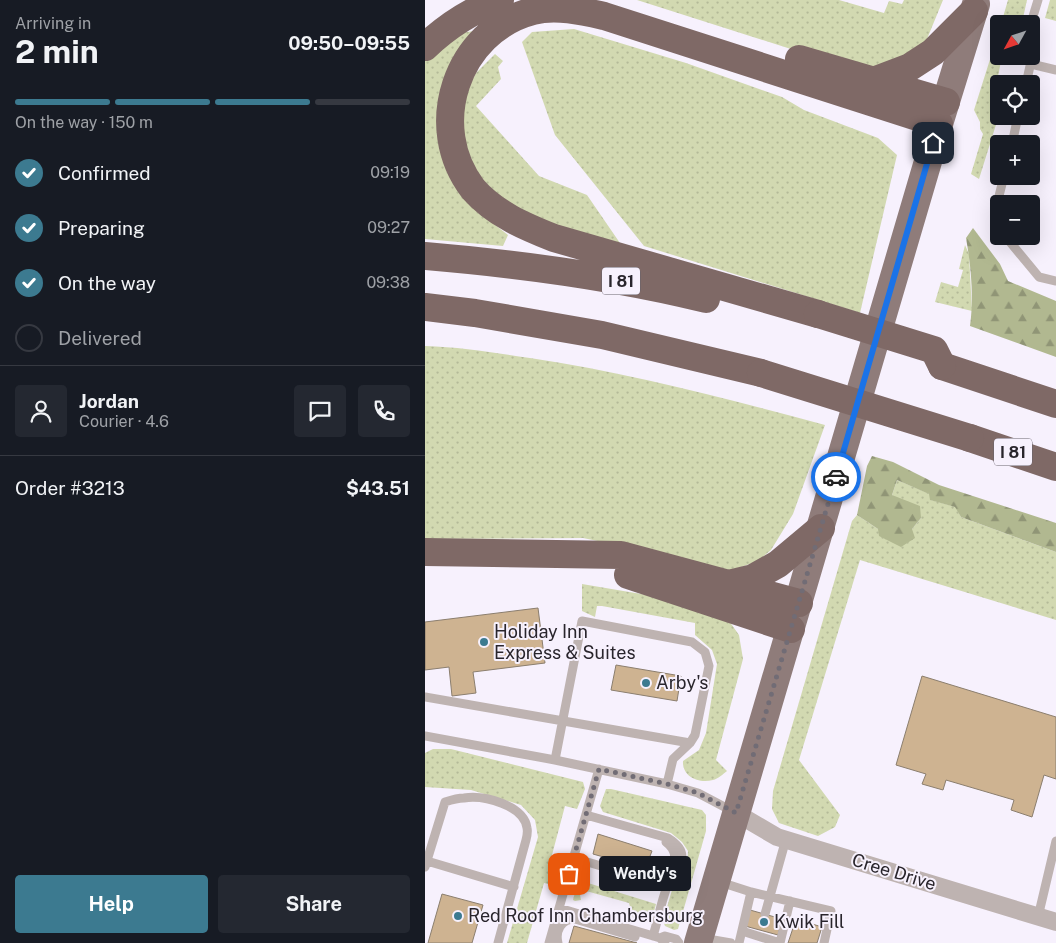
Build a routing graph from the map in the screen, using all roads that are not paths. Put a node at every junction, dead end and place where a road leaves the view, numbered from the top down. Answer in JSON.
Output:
{"nodes":[{"id":1,"x":500,"y":0,"type":"edge"},
{"id":2,"x":594,"y":0,"type":"edge"},
{"id":3,"x":1039,"y":0,"type":"edge"},
{"id":4,"x":976,"y":5,"type":"edge"},
{"id":5,"x":1034,"y":15,"type":"edge"},
{"id":6,"x":425,"y":47,"type":"edge"},
{"id":7,"x":1035,"y":65,"type":"edge"},
{"id":8,"x":1056,"y":70,"type":"edge"},
{"id":9,"x":873,"y":81,"type":"junction"},
{"id":10,"x":943,"y":113,"type":"junction"},
{"id":11,"x":1012,"y":245,"type":"edge"},
{"id":12,"x":425,"y":256,"type":"edge"},
{"id":13,"x":1056,"y":281,"type":"edge"},
{"id":14,"x":425,"y":307,"type":"edge"},
{"id":15,"x":816,"y":320,"type":"junction"},
{"id":16,"x":425,"y":323,"type":"edge"},
{"id":17,"x":553,"y":325,"type":"junction"},
{"id":18,"x":1056,"y":404,"type":"edge"},
{"id":19,"x":1056,"y":467,"type":"edge"},
{"id":20,"x":821,"y":528,"type":"junction"},
{"id":21,"x":425,"y":552,"type":"edge"},
{"id":22,"x":425,"y":565,"type":"edge"},
{"id":23,"x":728,"y":584,"type":"junction"},
{"id":24,"x":795,"y":616,"type":"junction"},
{"id":25,"x":425,"y":697,"type":"edge"},
{"id":26,"x":563,"y":721,"type":"junction"},
{"id":27,"x":425,"y":736,"type":"edge"},
{"id":28,"x":690,"y":743,"type":"junction"},
{"id":29,"x":555,"y":760,"type":"junction"},
{"id":30,"x":599,"y":769,"type":"junction"},
{"id":31,"x":667,"y":784,"type":"junction"},
{"id":32,"x":736,"y":813,"type":"junction"},
{"id":33,"x":586,"y":815,"type":"junction"},
{"id":34,"x":596,"y":818,"type":"junction"},
{"id":35,"x":786,"y":839,"type":"junction"},
{"id":36,"x":1056,"y":841,"type":"edge"},
{"id":37,"x":574,"y":858,"type":"junction"},
{"id":38,"x":426,"y":864,"type":"edge"},
{"id":39,"x":624,"y":873,"type":"junction"},
{"id":40,"x":716,"y":881,"type":"junction"},
{"id":41,"x":668,"y":886,"type":"junction"},
{"id":42,"x":513,"y":887,"type":"junction"},
{"id":43,"x":751,"y":892,"type":"junction"},
{"id":44,"x":769,"y":896,"type":"junction"},
{"id":45,"x":790,"y":901,"type":"junction"},
{"id":46,"x":559,"y":908,"type":"junction"},
{"id":47,"x":765,"y":914,"type":"dead end"},
{"id":48,"x":1038,"y":917,"type":"junction"},
{"id":49,"x":1056,"y":922,"type":"edge"},
{"id":50,"x":742,"y":931,"type":"junction"},
{"id":51,"x":657,"y":939,"type":"edge"},
{"id":52,"x":692,"y":941,"type":"edge"},
{"id":53,"x":498,"y":943,"type":"edge"},
{"id":54,"x":549,"y":943,"type":"edge"},
{"id":55,"x":558,"y":943,"type":"edge"},
{"id":56,"x":731,"y":943,"type":"edge"},
{"id":57,"x":739,"y":943,"type":"edge"},
{"id":58,"x":823,"y":943,"type":"edge"}],
"edges":[{"from":1,"to":6,"type":"highway"},
{"from":2,"to":9,"type":"highway"},
{"from":3,"to":5,"type":"lane"},
{"from":4,"to":9,"type":"highway"},
{"from":4,"to":10,"type":"main road"},
{"from":7,"to":8,"type":"lane"},
{"from":9,"to":10,"type":"highway"},
{"from":10,"to":15,"type":"highway"},
{"from":10,"to":20,"type":"main road"},
{"from":11,"to":13,"type":"lane"},
{"from":12,"to":15,"type":"highway","number":"I 81"},
{"from":14,"to":17,"type":"highway","number":"I 81"},
{"from":15,"to":18,"type":"highway","number":"I 81"},
{"from":16,"to":17,"type":"highway"},
{"from":17,"to":19,"type":"highway","number":"I 81","bridge":true},
{"from":20,"to":23,"type":"highway"},
{"from":20,"to":24,"type":"main road"},
{"from":21,"to":23,"type":"highway"},
{"from":22,"to":24,"type":"highway"},
{"from":23,"to":24,"type":"highway"},
{"from":24,"to":32,"type":"main road"},
{"from":25,"to":26,"type":"lane"},
{"from":26,"to":28,"type":"lane"},
{"from":26,"to":28,"type":"lane"},
{"from":26,"to":29,"type":"lane"},
{"from":27,"to":29,"type":"lane"},
{"from":28,"to":31,"type":"lane"},
{"from":29,"to":30,"type":"lane"},
{"from":30,"to":31,"type":"lane"},
{"from":30,"to":33,"type":"lane"},
{"from":31,"to":32,"type":"lane"},
{"from":32,"to":35,"type":"street","name":"Cree Drive"},
{"from":32,"to":40,"type":"main road"},
{"from":33,"to":34,"type":"lane"},
{"from":33,"to":37,"type":"lane"},
{"from":34,"to":39,"type":"lane"},
{"from":34,"to":41,"type":"lane"},
{"from":35,"to":44,"type":"lane"},
{"from":35,"to":48,"type":"street","name":"Cree Drive"},
{"from":36,"to":48,"type":"lane"},
{"from":37,"to":39,"type":"lane"},
{"from":37,"to":46,"type":"lane"},
{"from":38,"to":42,"type":"lane"},
{"from":38,"to":42,"type":"lane"},
{"from":39,"to":41,"type":"lane"},
{"from":40,"to":43,"type":"lane"},
{"from":40,"to":52,"type":"main road"},
{"from":41,"to":51,"type":"lane"},
{"from":42,"to":53,"type":"lane"},
{"from":43,"to":44,"type":"lane"},
{"from":43,"to":50,"type":"lane"},
{"from":44,"to":45,"type":"lane"},
{"from":44,"to":47,"type":"lane"},
{"from":45,"to":50,"type":"lane"},
{"from":45,"to":58,"type":"lane"},
{"from":46,"to":51,"type":"lane"},
{"from":46,"to":54,"type":"lane"},
{"from":48,"to":49,"type":"street","name":"Cree Drive"},
{"from":50,"to":57,"type":"lane"},
{"from":51,"to":52,"type":"lane"},
{"from":51,"to":55,"type":"lane"},
{"from":52,"to":56,"type":"lane"}]}
